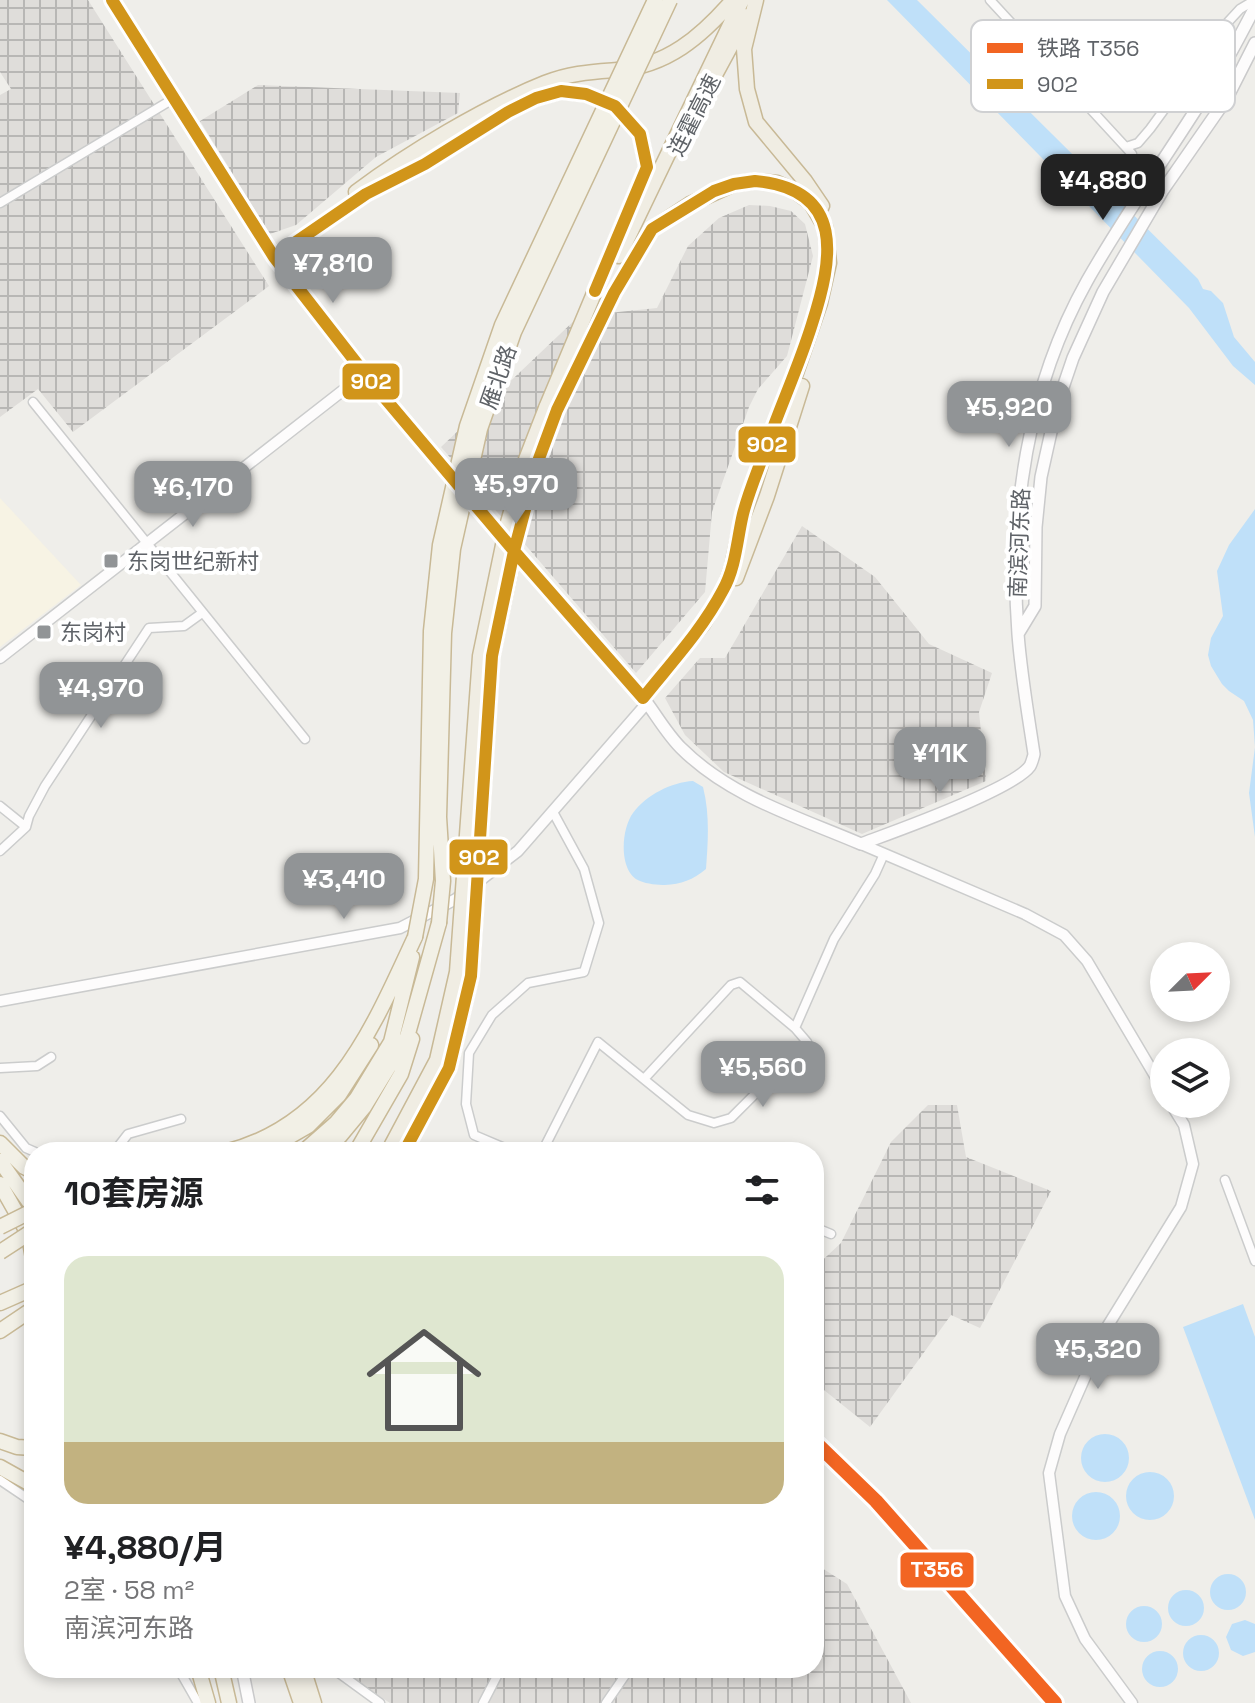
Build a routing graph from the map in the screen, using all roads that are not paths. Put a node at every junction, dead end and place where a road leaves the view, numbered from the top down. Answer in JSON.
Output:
{"nodes":[{"id":1,"x":112,"y":0,"type":"edge"},
{"id":2,"x":655,"y":0,"type":"edge"},
{"id":3,"x":670,"y":0,"type":"edge"},
{"id":4,"x":733,"y":0,"type":"edge"},
{"id":5,"x":742,"y":0,"type":"edge"},
{"id":6,"x":756,"y":0,"type":"edge"},
{"id":7,"x":990,"y":0,"type":"edge"},
{"id":8,"x":1255,"y":0,"type":"edge"},
{"id":9,"x":1255,"y":7,"type":"edge"},
{"id":10,"x":1008,"y":20,"type":"edge"},
{"id":11,"x":1230,"y":20,"type":"edge"},
{"id":12,"x":1255,"y":43,"type":"edge"},
{"id":13,"x":1235,"y":44,"type":"edge"},
{"id":14,"x":1235,"y":82,"type":"edge"},
{"id":15,"x":173,"y":99,"type":"junction"},
{"id":16,"x":1093,"y":112,"type":"edge"},
{"id":17,"x":1162,"y":112,"type":"edge"},
{"id":18,"x":1193,"y":112,"type":"edge"},
{"id":19,"x":1217,"y":112,"type":"edge"},
{"id":20,"x":0,"y":203,"type":"edge"},
{"id":21,"x":272,"y":254,"type":"junction"},
{"id":22,"x":605,"y":287,"type":"junction"},
{"id":23,"x":364,"y":374,"type":"junction"},
{"id":24,"x":33,"y":402,"type":"dead end"},
{"id":25,"x":146,"y":544,"type":"junction"},
{"id":26,"x":202,"y":613,"type":"junction"},
{"id":27,"x":1018,"y":634,"type":"junction"},
{"id":28,"x":0,"y":658,"type":"edge"},
{"id":29,"x":645,"y":701,"type":"junction"},
{"id":30,"x":305,"y":739,"type":"dead end"},
{"id":31,"x":0,"y":806,"type":"edge"},
{"id":32,"x":553,"y":812,"type":"junction"},
{"id":33,"x":26,"y":827,"type":"junction"},
{"id":34,"x":861,"y":844,"type":"junction"},
{"id":35,"x":0,"y":851,"type":"edge"},
{"id":36,"x":884,"y":854,"type":"junction"},
{"id":37,"x":439,"y":923,"type":"junction"},
{"id":38,"x":415,"y":937,"type":"junction"},
{"id":39,"x":0,"y":1001,"type":"edge"},
{"id":40,"x":795,"y":1028,"type":"junction"},
{"id":41,"x":51,"y":1057,"type":"dead end"},
{"id":42,"x":1150,"y":1067,"type":"edge"},
{"id":43,"x":0,"y":1068,"type":"edge"},
{"id":44,"x":644,"y":1079,"type":"junction"},
{"id":45,"x":0,"y":1116,"type":"edge"},
{"id":46,"x":1180,"y":1118,"type":"edge"},
{"id":47,"x":181,"y":1119,"type":"dead end"},
{"id":48,"x":122,"y":1142,"type":"edge"},
{"id":49,"x":250,"y":1142,"type":"edge"},
{"id":50,"x":280,"y":1142,"type":"edge"},
{"id":51,"x":314,"y":1142,"type":"edge"},
{"id":52,"x":333,"y":1142,"type":"edge"},
{"id":53,"x":362,"y":1142,"type":"edge"},
{"id":54,"x":393,"y":1142,"type":"edge"},
{"id":55,"x":409,"y":1142,"type":"edge"},
{"id":56,"x":490,"y":1142,"type":"edge"},
{"id":57,"x":547,"y":1142,"type":"edge"},
{"id":58,"x":0,"y":1143,"type":"edge"},
{"id":59,"x":24,"y":1146,"type":"edge"},
{"id":60,"x":0,"y":1158,"type":"edge"},
{"id":61,"x":24,"y":1165,"type":"edge"},
{"id":62,"x":1225,"y":1180,"type":"dead end"},
{"id":63,"x":24,"y":1183,"type":"edge"},
{"id":64,"x":0,"y":1184,"type":"edge"},
{"id":65,"x":24,"y":1195,"type":"edge"},
{"id":66,"x":24,"y":1215,"type":"edge"},
{"id":67,"x":24,"y":1223,"type":"edge"},
{"id":68,"x":0,"y":1227,"type":"edge"},
{"id":69,"x":824,"y":1231,"type":"edge"},
{"id":70,"x":831,"y":1234,"type":"dead end"},
{"id":71,"x":24,"y":1240,"type":"edge"},
{"id":72,"x":0,"y":1252,"type":"edge"},
{"id":73,"x":1255,"y":1261,"type":"edge"},
{"id":74,"x":24,"y":1292,"type":"edge"},
{"id":75,"x":0,"y":1303,"type":"edge"},
{"id":76,"x":24,"y":1310,"type":"edge"},
{"id":77,"x":24,"y":1314,"type":"edge"},
{"id":78,"x":0,"y":1317,"type":"edge"},
{"id":79,"x":0,"y":1331,"type":"edge"},
{"id":80,"x":0,"y":1441,"type":"edge"},
{"id":81,"x":24,"y":1447,"type":"edge"},
{"id":82,"x":0,"y":1467,"type":"edge"},
{"id":83,"x":0,"y":1480,"type":"edge"},
{"id":84,"x":24,"y":1480,"type":"edge"},
{"id":85,"x":24,"y":1496,"type":"edge"},
{"id":86,"x":184,"y":1678,"type":"edge"},
{"id":87,"x":201,"y":1678,"type":"edge"},
{"id":88,"x":224,"y":1678,"type":"edge"},
{"id":89,"x":244,"y":1678,"type":"edge"},
{"id":90,"x":292,"y":1678,"type":"edge"},
{"id":91,"x":306,"y":1678,"type":"edge"},
{"id":92,"x":346,"y":1678,"type":"edge"},
{"id":93,"x":496,"y":1678,"type":"edge"},
{"id":94,"x":623,"y":1678,"type":"edge"},
{"id":95,"x":198,"y":1703,"type":"edge"},
{"id":96,"x":208,"y":1703,"type":"edge"},
{"id":97,"x":229,"y":1703,"type":"edge"},
{"id":98,"x":249,"y":1703,"type":"edge"},
{"id":99,"x":301,"y":1703,"type":"edge"},
{"id":100,"x":314,"y":1703,"type":"edge"},
{"id":101,"x":380,"y":1703,"type":"edge"},
{"id":102,"x":483,"y":1703,"type":"edge"},
{"id":103,"x":606,"y":1703,"type":"edge"},
{"id":104,"x":1132,"y":1703,"type":"edge"}],
"edges":[{"from":1,"to":15,"type":"main road"},
{"from":2,"to":38,"type":"highway","name":"雁北路","bridge":true},
{"from":3,"to":37,"type":"highway","name":"雁北路","bridge":true},
{"from":4,"to":21,"type":"highway"},
{"from":5,"to":22,"type":"highway","name":"连霍高速"},
{"from":6,"to":22,"type":"highway","name":"连霍高速"},
{"from":6,"to":29,"type":"highway"},
{"from":7,"to":10,"type":"street"},
{"from":8,"to":11,"type":"street"},
{"from":9,"to":13,"type":"main road","name":"南滨河东路"},
{"from":12,"to":14,"type":"main road","name":"南滨河东路"},
{"from":15,"to":20,"type":"street"},
{"from":15,"to":21,"type":"main road"},
{"from":16,"to":17,"type":"street"},
{"from":18,"to":27,"type":"main road","name":"南滨河东路"},
{"from":19,"to":27,"type":"main road","name":"南滨河东路"},
{"from":21,"to":22,"type":"highway"},
{"from":21,"to":23,"type":"main road"},
{"from":22,"to":29,"type":"highway"},
{"from":22,"to":54,"type":"highway","bridge":true},
{"from":22,"to":55,"type":"highway","name":"连霍高速","bridge":true},
{"from":23,"to":25,"type":"street"},
{"from":23,"to":29,"type":"main road"},
{"from":24,"to":25,"type":"street"},
{"from":25,"to":26,"type":"street"},
{"from":25,"to":28,"type":"street"},
{"from":26,"to":30,"type":"street"},
{"from":26,"to":33,"type":"street"},
{"from":27,"to":34,"type":"main road","name":"南滨河东路"},
{"from":29,"to":32,"type":"street"},
{"from":29,"to":34,"type":"main road"},
{"from":31,"to":33,"type":"street"},
{"from":32,"to":39,"type":"street"},
{"from":32,"to":56,"type":"street"},
{"from":33,"to":35,"type":"street"},
{"from":34,"to":36,"type":"street"},
{"from":36,"to":40,"type":"street"},
{"from":36,"to":42,"type":"street"},
{"from":37,"to":52,"type":"highway"},
{"from":37,"to":53,"type":"highway"},
{"from":38,"to":49,"type":"highway"},
{"from":38,"to":50,"type":"highway"},
{"from":38,"to":51,"type":"highway"},
{"from":40,"to":44,"type":"street"},
{"from":40,"to":44,"type":"street"},
{"from":41,"to":43,"type":"street"},
{"from":44,"to":57,"type":"street"},
{"from":45,"to":59,"type":"street"},
{"from":46,"to":104,"type":"street"},
{"from":47,"to":48,"type":"street"},
{"from":58,"to":61,"type":"highway"},
{"from":60,"to":63,"type":"highway"},
{"from":60,"to":65,"type":"highway"},
{"from":62,"to":73,"type":"street"},
{"from":64,"to":67,"type":"highway"},
{"from":66,"to":68,"type":"highway","bridge":true},
{"from":69,"to":70,"type":"street"},
{"from":71,"to":72,"type":"highway","bridge":true},
{"from":74,"to":75,"type":"highway"},
{"from":76,"to":78,"type":"highway"},
{"from":77,"to":79,"type":"highway"},
{"from":80,"to":81,"type":"highway"},
{"from":82,"to":84,"type":"highway"},
{"from":83,"to":85,"type":"street"},
{"from":86,"to":95,"type":"street"},
{"from":87,"to":96,"type":"highway"},
{"from":88,"to":97,"type":"highway"},
{"from":89,"to":98,"type":"main road"},
{"from":90,"to":99,"type":"highway"},
{"from":91,"to":100,"type":"highway"},
{"from":92,"to":101,"type":"street"},
{"from":93,"to":102,"type":"street"},
{"from":94,"to":103,"type":"street"}]}
